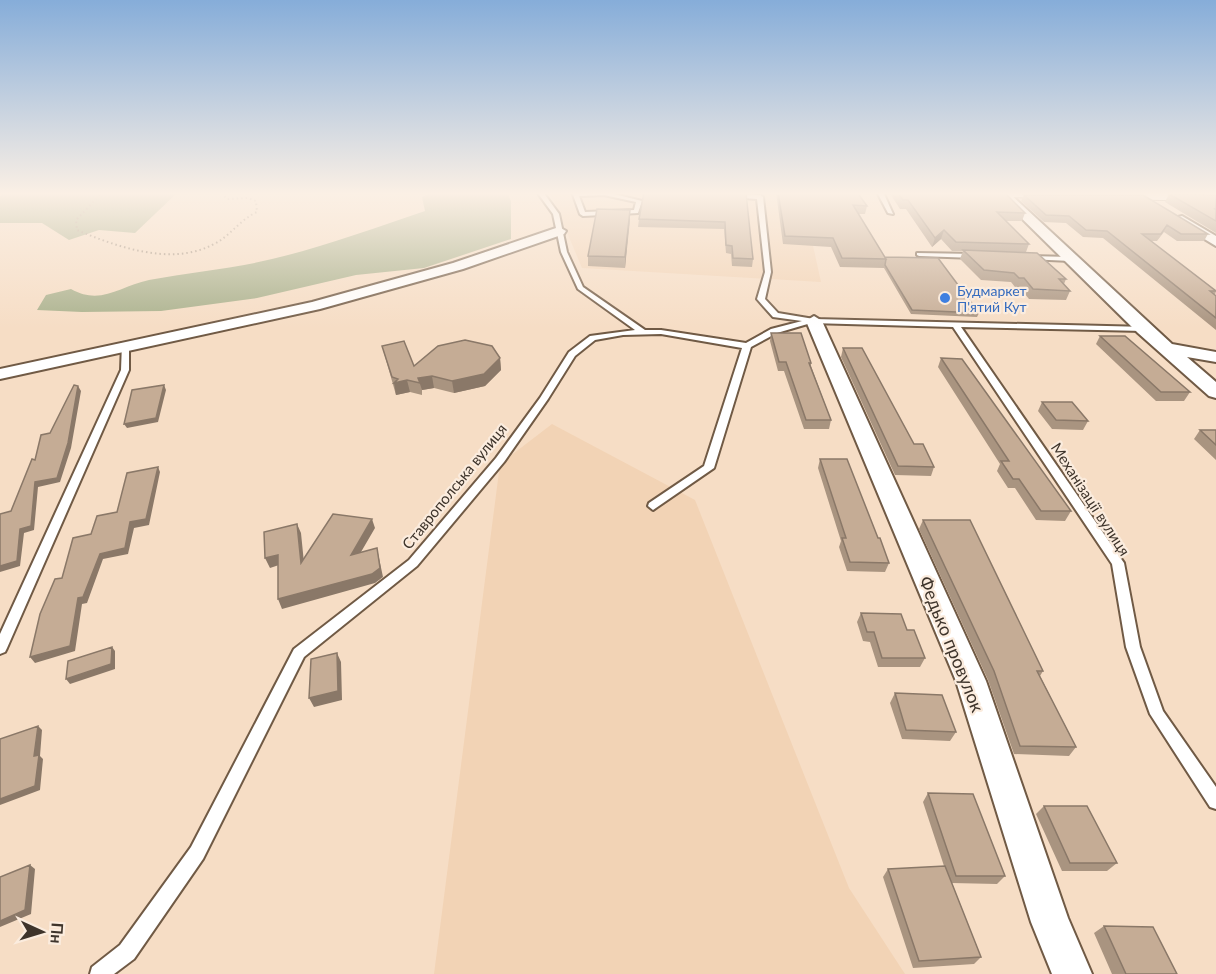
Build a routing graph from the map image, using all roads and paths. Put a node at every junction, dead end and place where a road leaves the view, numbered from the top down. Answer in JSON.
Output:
{"nodes":[{"id":1,"x":93,"y":237,"type":"edge"},
{"id":2,"x":225,"y":237,"type":"edge"},
{"id":3,"x":540,"y":237,"type":"edge"},
{"id":4,"x":561,"y":237,"type":"edge"},
{"id":5,"x":764,"y":237,"type":"edge"},
{"id":6,"x":1047,"y":237,"type":"edge"},
{"id":7,"x":919,"y":255,"type":"edge"},
{"id":8,"x":989,"y":256,"type":"edge"},
{"id":9,"x":1024,"y":258,"type":"edge"},
{"id":10,"x":1071,"y":259,"type":"junction"},
{"id":11,"x":776,"y":315,"type":"junction"},
{"id":12,"x":814,"y":321,"type":"junction"},
{"id":13,"x":955,"y":324,"type":"junction"},
{"id":14,"x":1143,"y":328,"type":"junction"},
{"id":15,"x":774,"y":331,"type":"junction"},
{"id":16,"x":644,"y":333,"type":"junction"},
{"id":17,"x":125,"y":345,"type":"junction"},
{"id":18,"x":747,"y":346,"type":"junction"},
{"id":19,"x":1167,"y":349,"type":"junction"},
{"id":20,"x":1216,"y":357,"type":"edge"},
{"id":21,"x":0,"y":374,"type":"edge"},
{"id":22,"x":1216,"y":392,"type":"edge"},
{"id":23,"x":653,"y":506,"type":"dead end"},
{"id":24,"x":0,"y":648,"type":"edge"},
{"id":25,"x":1216,"y":801,"type":"edge"},
{"id":26,"x":99,"y":974,"type":"edge"},
{"id":27,"x":1072,"y":974,"type":"edge"}],
"edges":[{"from":1,"to":2,"type":"path"},
{"from":3,"to":17,"type":"street"},
{"from":4,"to":16,"type":"lane"},
{"from":5,"to":11,"type":"lane"},
{"from":6,"to":10,"type":"street"},
{"from":7,"to":8,"type":"lane"},
{"from":9,"to":10,"type":"lane"},
{"from":10,"to":14,"type":"street"},
{"from":11,"to":12,"type":"lane"},
{"from":11,"to":15,"type":"lane"},
{"from":12,"to":13,"type":"lane"},
{"from":12,"to":15,"type":"lane"},
{"from":12,"to":27,"type":"street","name":"Федько провулок"},
{"from":13,"to":14,"type":"lane"},
{"from":13,"to":25,"type":"lane","name":"Механізації вулиця"},
{"from":14,"to":19,"type":"street"},
{"from":15,"to":18,"type":"lane"},
{"from":16,"to":18,"type":"lane","name":"Ставрополська вулиця"},
{"from":16,"to":26,"type":"lane","name":"Ставрополська вулиця"},
{"from":17,"to":21,"type":"street"},
{"from":17,"to":24,"type":"lane"},
{"from":18,"to":23,"type":"lane"},
{"from":19,"to":20,"type":"street"},
{"from":19,"to":22,"type":"street"}]}
